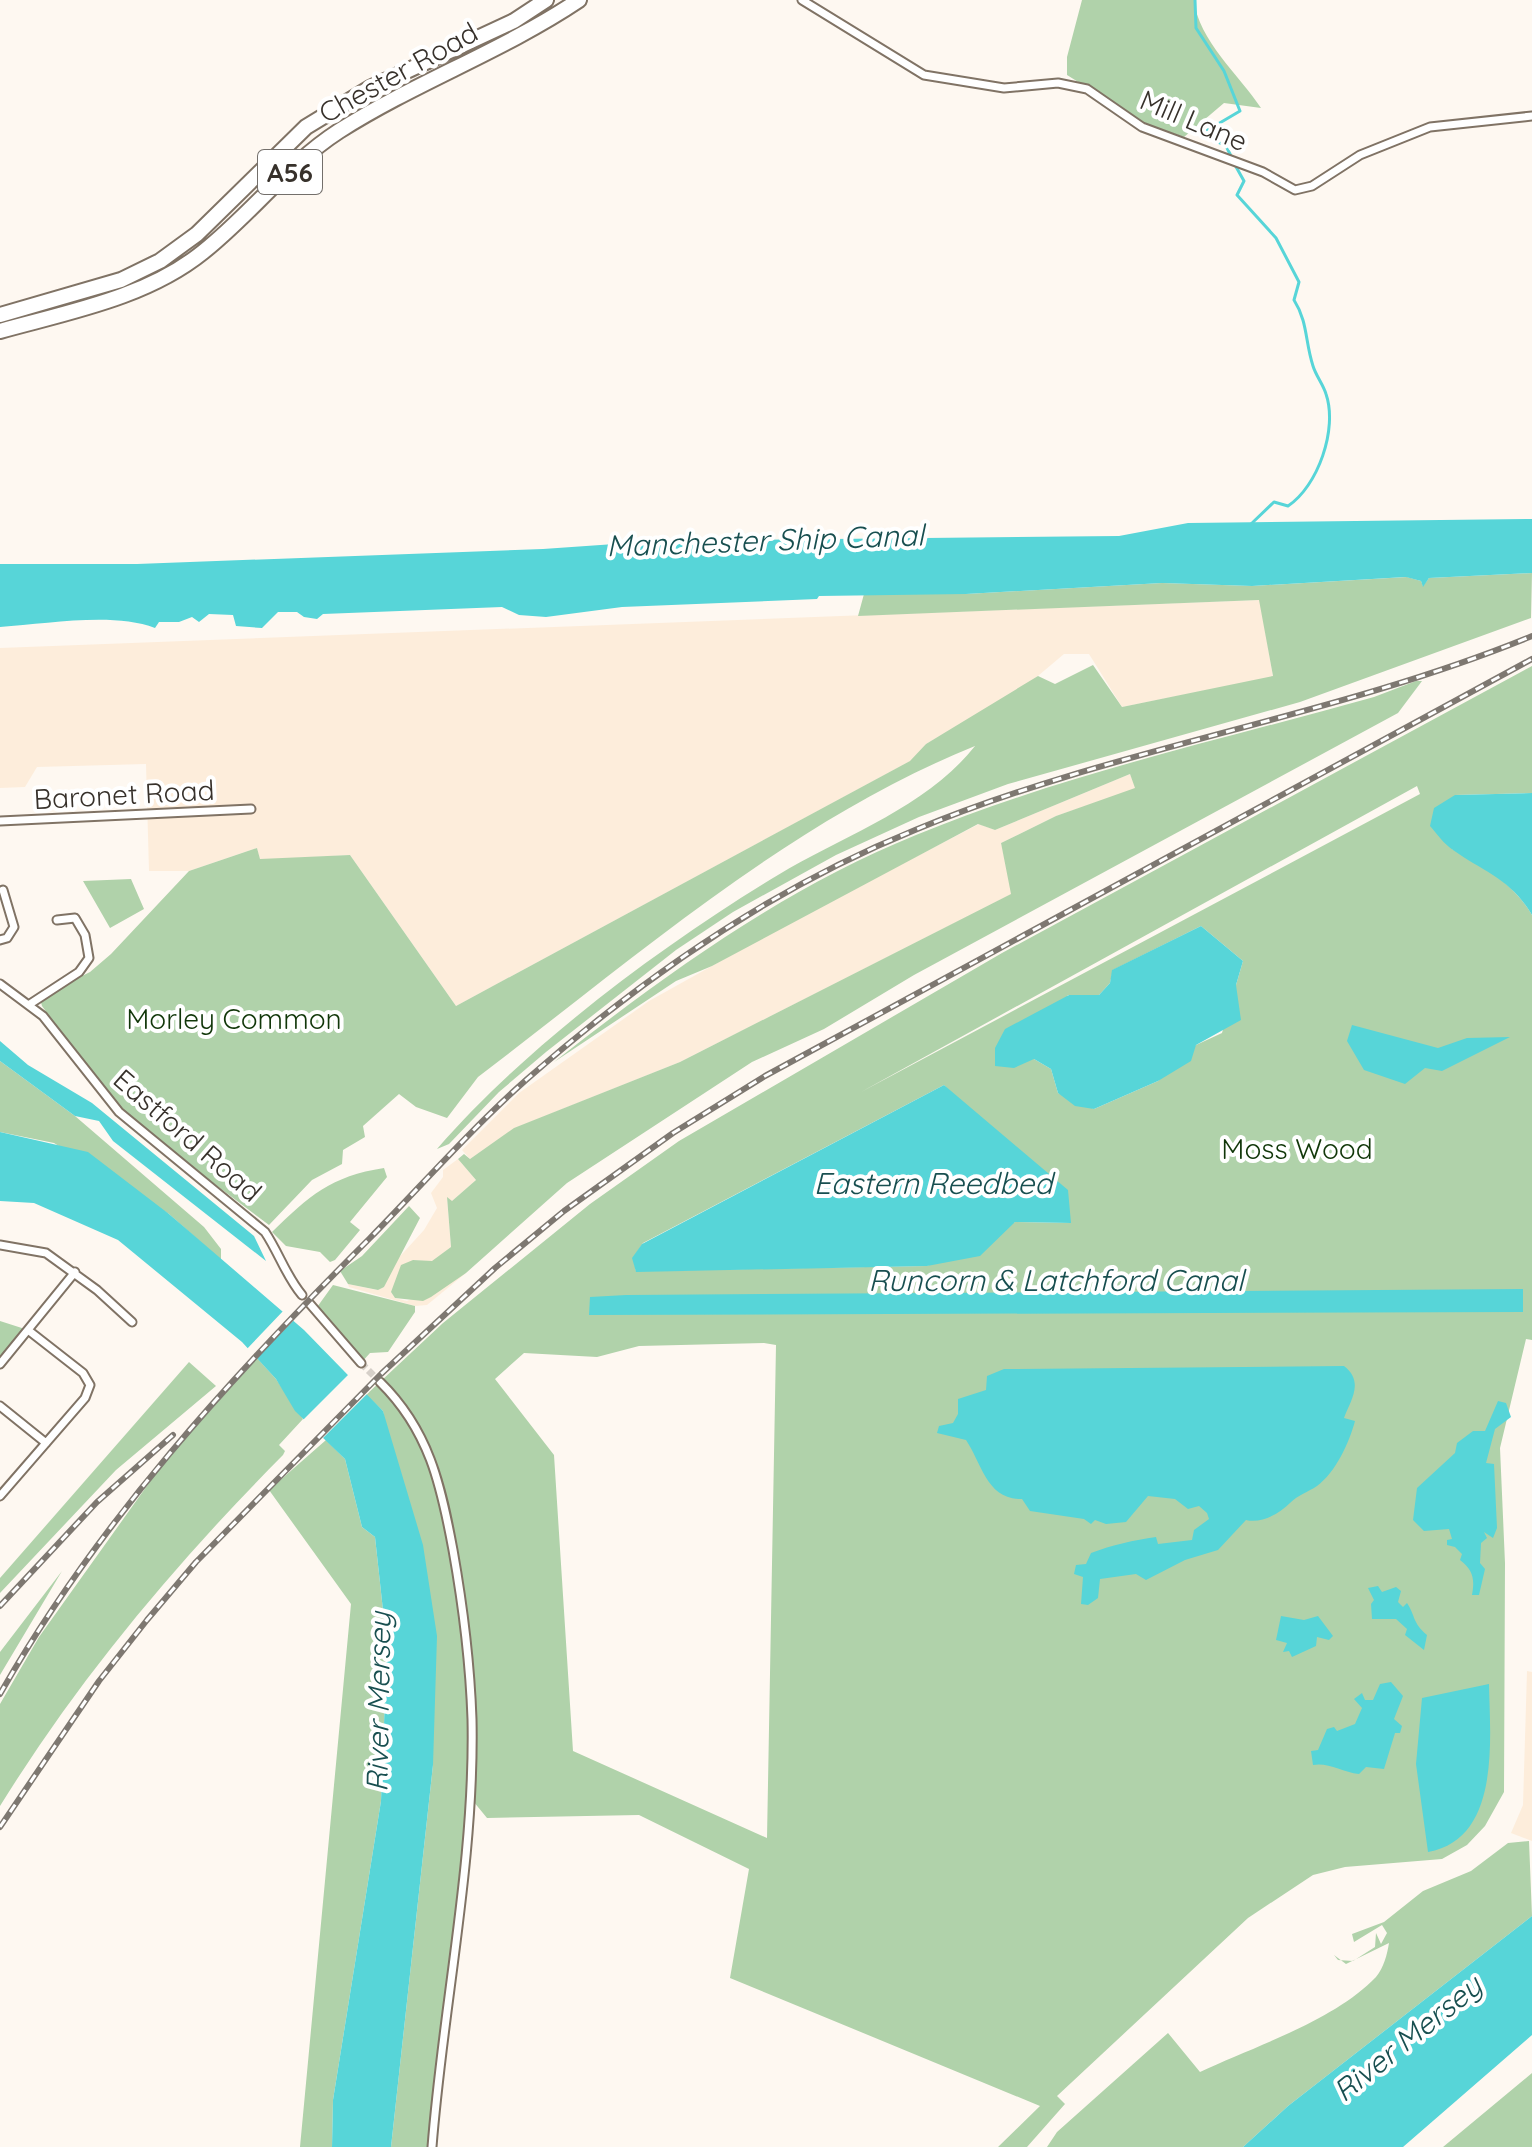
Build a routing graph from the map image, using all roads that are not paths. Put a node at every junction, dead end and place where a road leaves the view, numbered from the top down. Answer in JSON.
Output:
{"nodes":[{"id":1,"x":546,"y":0,"type":"edge"},
{"id":2,"x":579,"y":0,"type":"edge"},
{"id":3,"x":802,"y":0,"type":"edge"},
{"id":4,"x":1532,"y":116,"type":"edge"},
{"id":5,"x":0,"y":315,"type":"edge"},
{"id":6,"x":0,"y":331,"type":"edge"},
{"id":7,"x":251,"y":809,"type":"dead end"},
{"id":8,"x":0,"y":821,"type":"edge"},
{"id":9,"x":3,"y":890,"type":"dead end"},
{"id":10,"x":3,"y":902,"type":"edge"},
{"id":11,"x":57,"y":920,"type":"dead end"},
{"id":12,"x":0,"y":940,"type":"edge"},
{"id":13,"x":0,"y":984,"type":"edge"},
{"id":14,"x":30,"y":1004,"type":"junction"},
{"id":15,"x":0,"y":1245,"type":"edge"},
{"id":16,"x":75,"y":1272,"type":"junction"},
{"id":17,"x":302,"y":1295,"type":"dead end"},
{"id":18,"x":310,"y":1304,"type":"dead end"},
{"id":19,"x":132,"y":1322,"type":"dead end"},
{"id":20,"x":28,"y":1330,"type":"junction"},
{"id":21,"x":361,"y":1363,"type":"tunnel mouth"},
{"id":22,"x":0,"y":1364,"type":"edge"},
{"id":23,"x":380,"y":1382,"type":"tunnel mouth"},
{"id":24,"x":0,"y":1406,"type":"edge"},
{"id":25,"x":46,"y":1443,"type":"junction"},
{"id":26,"x":0,"y":1496,"type":"edge"},
{"id":27,"x":432,"y":2147,"type":"edge"}],
"edges":[{"from":1,"to":5,"type":"highway","name":"Chester Road","number":"A56"},
{"from":2,"to":6,"type":"highway","name":"Chester Road","number":"A56"},
{"from":3,"to":4,"type":"street","name":"Mill Lane"},
{"from":7,"to":8,"type":"street","name":"Baronet Road"},
{"from":9,"to":10,"type":"street"},
{"from":10,"to":12,"type":"street"},
{"from":11,"to":14,"type":"street"},
{"from":13,"to":14,"type":"street","name":"Eastford Road"},
{"from":14,"to":17,"type":"street","name":"Eastford Road"},
{"from":15,"to":16,"type":"street"},
{"from":16,"to":19,"type":"street"},
{"from":16,"to":20,"type":"street"},
{"from":18,"to":21,"type":"street"},
{"from":20,"to":22,"type":"street"},
{"from":20,"to":25,"type":"street"},
{"from":23,"to":27,"type":"street"},
{"from":24,"to":25,"type":"street"},
{"from":25,"to":26,"type":"street"}]}
